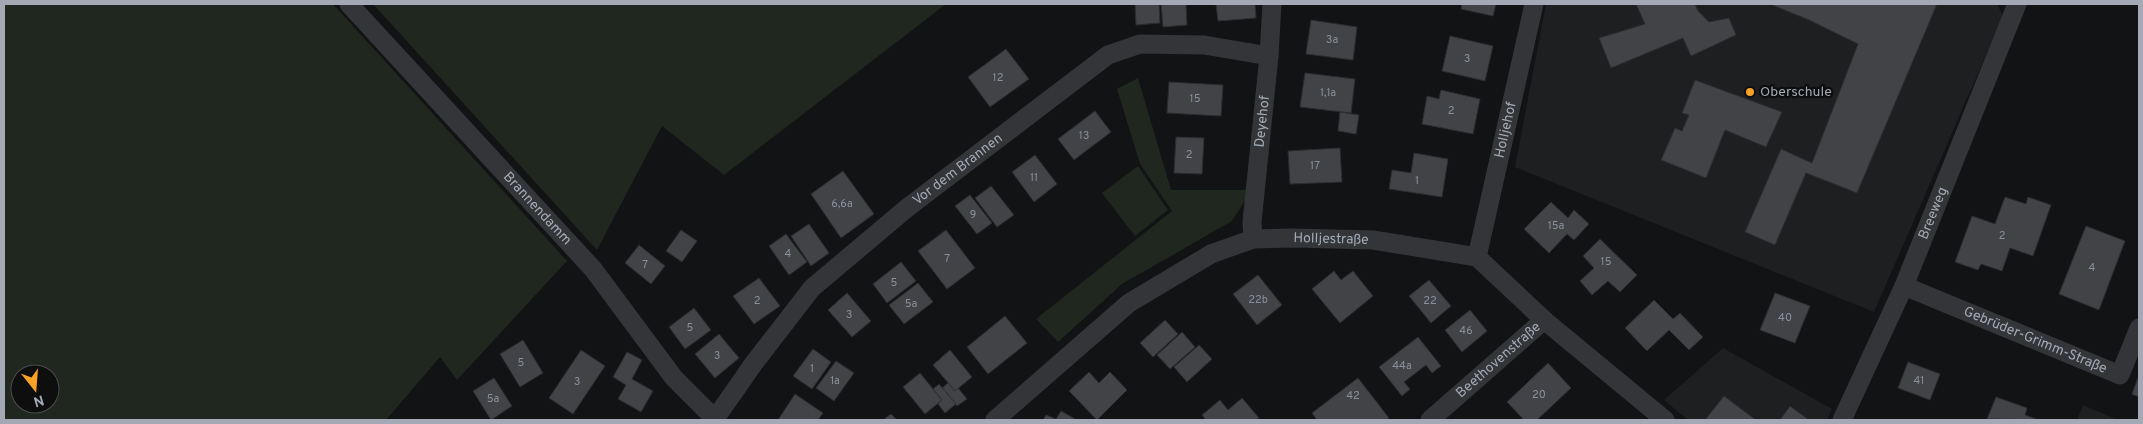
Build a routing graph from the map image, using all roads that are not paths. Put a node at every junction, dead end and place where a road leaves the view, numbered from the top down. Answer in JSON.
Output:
{"nodes":[{"id":1,"x":350,"y":4,"type":"edge"},
{"id":2,"x":1272,"y":4,"type":"edge"},
{"id":3,"x":1534,"y":4,"type":"edge"},
{"id":4,"x":2017,"y":4,"type":"edge"},
{"id":5,"x":1269,"y":56,"type":"junction"},
{"id":6,"x":1253,"y":239,"type":"junction"},
{"id":7,"x":1477,"y":257,"type":"junction"},
{"id":8,"x":1904,"y":286,"type":"junction"},
{"id":9,"x":1544,"y":320,"type":"junction"},
{"id":10,"x":2139,"y":328,"type":"edge"},
{"id":11,"x":716,"y":420,"type":"edge"},
{"id":12,"x":994,"y":420,"type":"edge"},
{"id":13,"x":1430,"y":420,"type":"edge"},
{"id":14,"x":1666,"y":420,"type":"edge"},
{"id":15,"x":1842,"y":420,"type":"edge"}],
"edges":[{"from":1,"to":11,"type":"street","name":"Brannendamm"},
{"from":2,"to":5,"type":"street","name":"Deyehof"},
{"from":3,"to":7,"type":"street","name":"Holljehof"},
{"from":4,"to":8,"type":"street","name":"Breeweg"},
{"from":5,"to":6,"type":"street","name":"Deyehof"},
{"from":5,"to":11,"type":"street","name":"Vor dem Brannen"},
{"from":6,"to":7,"type":"street","name":"Holljestraße"},
{"from":6,"to":12,"type":"street","name":"Holljestraße"},
{"from":7,"to":9,"type":"street"},
{"from":8,"to":10,"type":"street","name":"Gebrüder-Grimm-Straße"},
{"from":8,"to":15,"type":"street","name":"Breeweg"},
{"from":9,"to":13,"type":"street","name":"Beethovenstraße"},
{"from":9,"to":14,"type":"street"}]}
